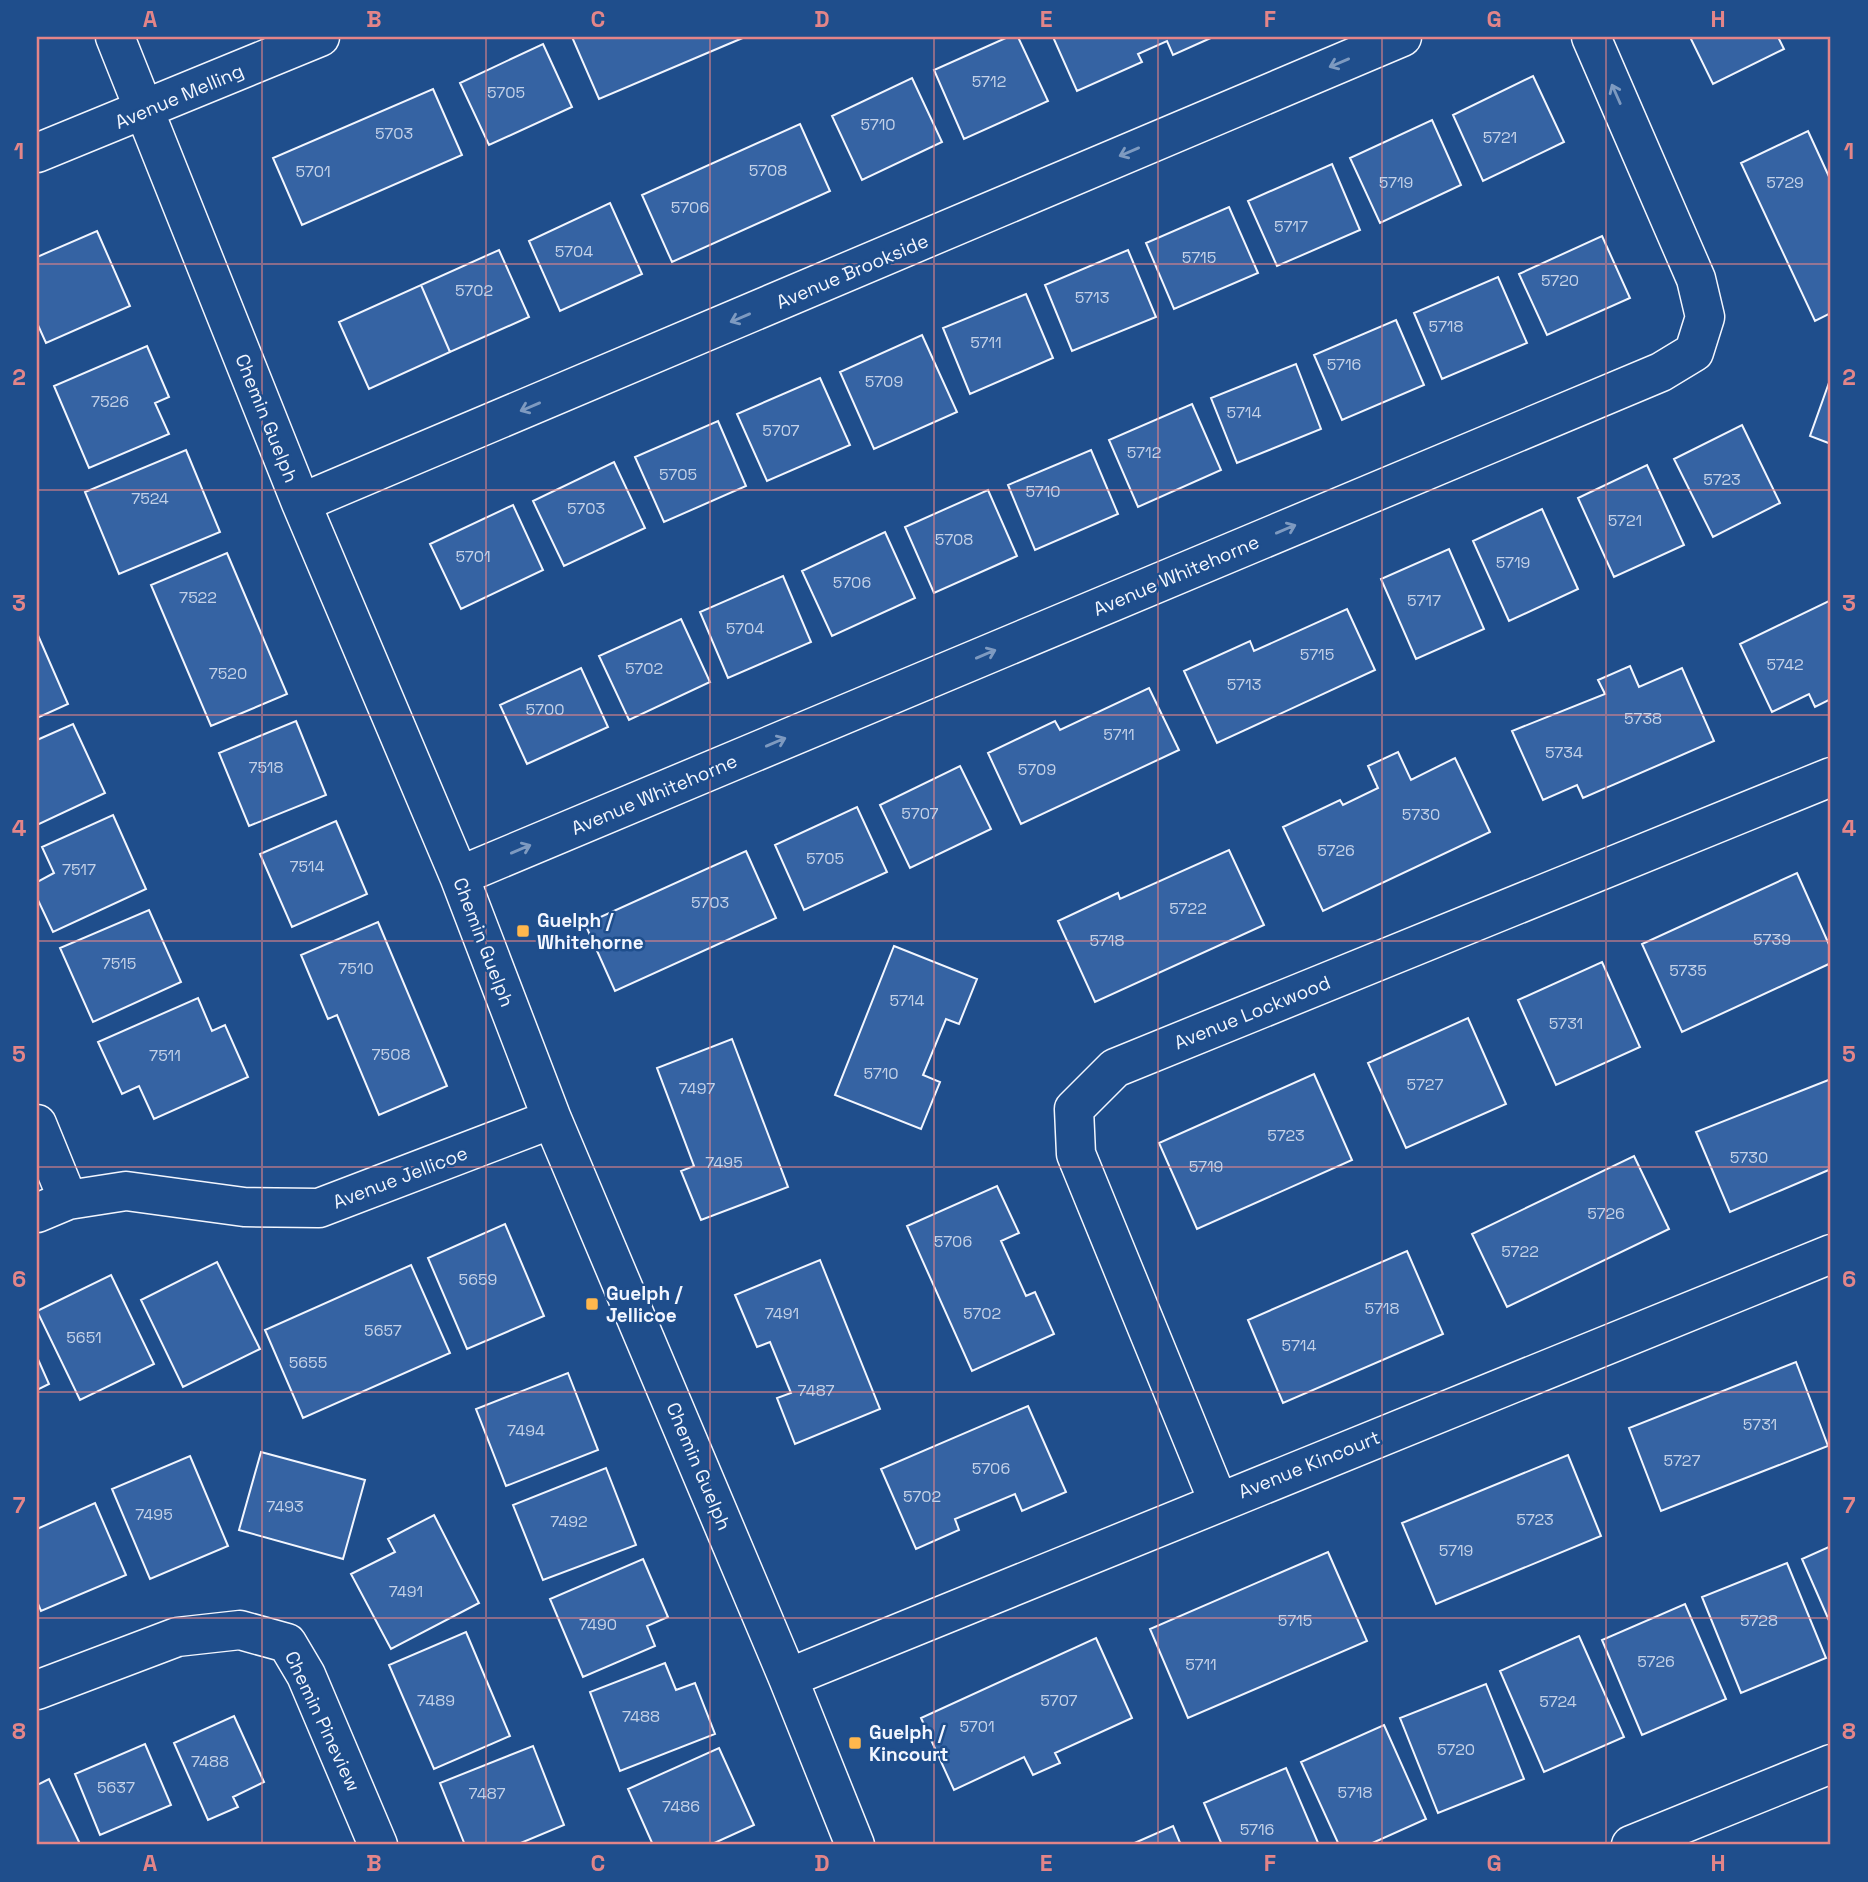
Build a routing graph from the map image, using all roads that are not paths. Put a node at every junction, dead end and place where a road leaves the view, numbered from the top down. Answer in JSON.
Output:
{"nodes":[{"id":1,"x":115,"y":37,"type":"edge"},
{"id":2,"x":320,"y":37,"type":"edge"},
{"id":3,"x":1402,"y":37,"type":"edge"},
{"id":4,"x":1591,"y":37,"type":"edge"},
{"id":5,"x":146,"y":111,"type":"junction"},
{"id":6,"x":37,"y":153,"type":"edge"},
{"id":7,"x":301,"y":503,"type":"junction"},
{"id":8,"x":1831,"y":777,"type":"edge"},
{"id":9,"x":458,"y":876,"type":"junction"},
{"id":10,"x":552,"y":1119,"type":"junction"},
{"id":11,"x":37,"y":1124,"type":"edge"},
{"id":12,"x":52,"y":1206,"type":"edge"},
{"id":13,"x":1831,"y":1254,"type":"edge"},
{"id":14,"x":1218,"y":1501,"type":"junction"},
{"id":15,"x":788,"y":1678,"type":"junction"},
{"id":16,"x":37,"y":1690,"type":"edge"},
{"id":17,"x":1831,"y":1764,"type":"edge"},
{"id":18,"x":378,"y":1845,"type":"edge"},
{"id":19,"x":855,"y":1845,"type":"edge"},
{"id":20,"x":1631,"y":1845,"type":"edge"}],
"edges":[{"from":1,"to":5,"type":"street","name":"Chemin Guelph"},
{"from":2,"to":5,"type":"street","name":"Avenue Melling"},
{"from":3,"to":7,"type":"street","name":"Avenue Brookside","one_way":true},
{"from":9,"to":4,"type":"street","name":"Avenue Whitehorne","one_way":true},
{"from":5,"to":6,"type":"street","name":"Avenue Melling"},
{"from":5,"to":7,"type":"street","name":"Chemin Guelph"},
{"from":7,"to":9,"type":"street","name":"Chemin Guelph"},
{"from":8,"to":14,"type":"street","name":"Avenue Lockwood"},
{"from":9,"to":10,"type":"street","name":"Chemin Guelph"},
{"from":10,"to":12,"type":"street","name":"Avenue Jellicoe"},
{"from":10,"to":15,"type":"street","name":"Chemin Guelph"},
{"from":11,"to":12,"type":"street"},
{"from":13,"to":14,"type":"street","name":"Avenue Kincourt"},
{"from":14,"to":15,"type":"street","name":"Avenue Kincourt"},
{"from":15,"to":19,"type":"street","name":"Chemin Guelph"},
{"from":16,"to":18,"type":"street","name":"Chemin Pineview"},
{"from":17,"to":20,"type":"street"}]}
